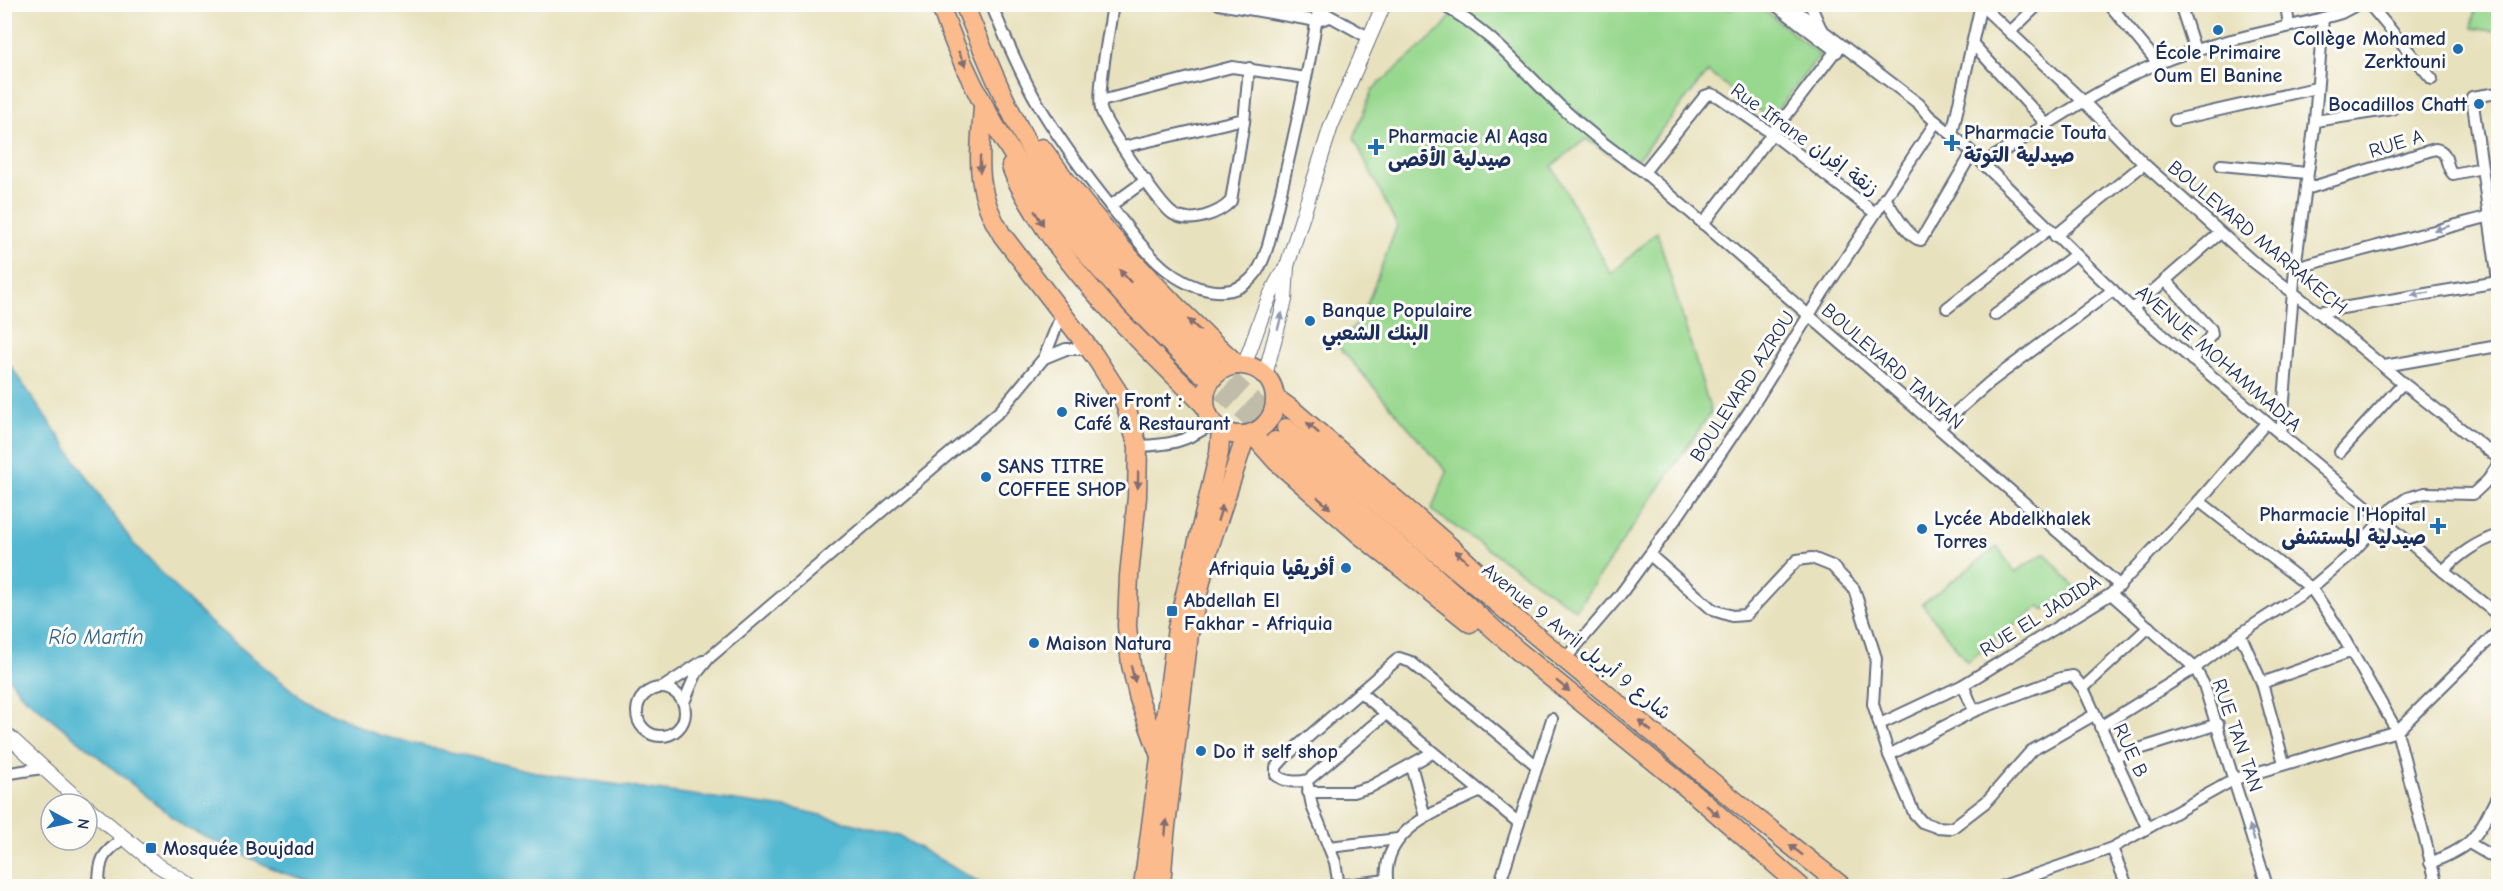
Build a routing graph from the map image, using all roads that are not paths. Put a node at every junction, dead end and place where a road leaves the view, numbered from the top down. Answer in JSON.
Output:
{"nodes":[{"id":1,"x":940,"y":4,"type":"edge"},
{"id":2,"x":964,"y":4,"type":"edge"},
{"id":3,"x":991,"y":4,"type":"edge"},
{"id":4,"x":1113,"y":4,"type":"edge"},
{"id":5,"x":1219,"y":4,"type":"edge"},
{"id":6,"x":1297,"y":4,"type":"edge"},
{"id":7,"x":1384,"y":4,"type":"edge"},
{"id":8,"x":1441,"y":4,"type":"edge"},
{"id":9,"x":1774,"y":4,"type":"edge"},
{"id":10,"x":1788,"y":4,"type":"edge"},
{"id":11,"x":1810,"y":4,"type":"edge"},
{"id":12,"x":2039,"y":4,"type":"edge"},
{"id":13,"x":2109,"y":4,"type":"edge"},
{"id":14,"x":2180,"y":4,"type":"edge"},
{"id":15,"x":2286,"y":4,"type":"edge"},
{"id":16,"x":2358,"y":4,"type":"edge"},
{"id":17,"x":2369,"y":4,"type":"edge"},
{"id":18,"x":1981,"y":5,"type":"edge"},
{"id":19,"x":1318,"y":12,"type":"edge"},
{"id":20,"x":2323,"y":18,"type":"junction"},
{"id":21,"x":2289,"y":26,"type":"junction"},
{"id":22,"x":2011,"y":32,"type":"junction"},
{"id":23,"x":1820,"y":33,"type":"junction"},
{"id":24,"x":1368,"y":37,"type":"junction"},
{"id":25,"x":1973,"y":44,"type":"junction"},
{"id":26,"x":1838,"y":48,"type":"junction"},
{"id":27,"x":2195,"y":50,"type":"junction"},
{"id":28,"x":2158,"y":63,"type":"junction"},
{"id":29,"x":1249,"y":68,"type":"junction"},
{"id":30,"x":1306,"y":78,"type":"junction"},
{"id":31,"x":2432,"y":79,"type":"dead end"},
{"id":32,"x":2316,"y":88,"type":"junction"},
{"id":33,"x":2499,"y":93,"type":"edge"},
{"id":34,"x":1101,"y":101,"type":"junction"},
{"id":35,"x":2085,"y":103,"type":"junction"},
{"id":36,"x":983,"y":105,"type":"junction"},
{"id":37,"x":2393,"y":109,"type":"dead end"},
{"id":38,"x":1011,"y":110,"type":"junction"},
{"id":39,"x":1244,"y":119,"type":"junction"},
{"id":40,"x":1932,"y":119,"type":"junction"},
{"id":41,"x":2175,"y":120,"type":"dead end"},
{"id":42,"x":2314,"y":122,"type":"junction"},
{"id":43,"x":2047,"y":125,"type":"junction"},
{"id":44,"x":1771,"y":133,"type":"junction"},
{"id":45,"x":1952,"y":134,"type":"junction"},
{"id":46,"x":1006,"y":146,"type":"junction"},
{"id":47,"x":1123,"y":147,"type":"junction"},
{"id":48,"x":1972,"y":153,"type":"junction"},
{"id":49,"x":1983,"y":163,"type":"junction"},
{"id":50,"x":2144,"y":164,"type":"junction"},
{"id":51,"x":2221,"y":165,"type":"dead end"},
{"id":52,"x":2482,"y":168,"type":"junction"},
{"id":53,"x":1644,"y":172,"type":"junction"},
{"id":54,"x":2307,"y":173,"type":"junction"},
{"id":55,"x":1146,"y":180,"type":"junction"},
{"id":56,"x":2306,"y":189,"type":"junction"},
{"id":57,"x":1885,"y":198,"type":"junction"},
{"id":58,"x":1110,"y":206,"type":"junction"},
{"id":59,"x":1875,"y":213,"type":"junction"},
{"id":60,"x":2494,"y":215,"type":"edge"},
{"id":61,"x":1703,"y":224,"type":"junction"},
{"id":62,"x":2052,"y":233,"type":"junction"},
{"id":63,"x":2220,"y":233,"type":"junction"},
{"id":64,"x":2075,"y":255,"type":"junction"},
{"id":65,"x":1287,"y":266,"type":"junction"},
{"id":66,"x":2295,"y":268,"type":"junction"},
{"id":67,"x":2165,"y":280,"type":"junction"},
{"id":68,"x":2499,"y":281,"type":"edge"},
{"id":69,"x":2113,"y":290,"type":"junction"},
{"id":70,"x":2294,"y":295,"type":"junction"},
{"id":71,"x":1947,"y":308,"type":"dead end"},
{"id":72,"x":2132,"y":309,"type":"junction"},
{"id":73,"x":2318,"y":312,"type":"junction"},
{"id":74,"x":1062,"y":313,"type":"junction"},
{"id":75,"x":1995,"y":315,"type":"dead end"},
{"id":76,"x":1809,"y":316,"type":"junction"},
{"id":77,"x":2499,"y":346,"type":"edge"},
{"id":78,"x":1090,"y":349,"type":"junction"},
{"id":79,"x":1044,"y":358,"type":"junction"},
{"id":80,"x":2192,"y":360,"type":"junction"},
{"id":81,"x":1241,"y":365,"type":"junction"},
{"id":82,"x":2384,"y":366,"type":"junction"},
{"id":83,"x":1265,"y":375,"type":"junction"},
{"id":84,"x":2403,"y":383,"type":"junction"},
{"id":85,"x":1276,"y":398,"type":"junction"},
{"id":86,"x":1205,"y":406,"type":"junction"},
{"id":87,"x":2266,"y":423,"type":"junction"},
{"id":88,"x":1217,"y":427,"type":"junction"},
{"id":89,"x":1938,"y":428,"type":"junction"},
{"id":90,"x":1249,"y":435,"type":"junction"},
{"id":91,"x":2281,"y":436,"type":"junction"},
{"id":92,"x":1137,"y":446,"type":"junction"},
{"id":93,"x":2340,"y":452,"type":"dead end"},
{"id":94,"x":2499,"y":458,"type":"edge"},
{"id":95,"x":2499,"y":465,"type":"edge"},
{"id":96,"x":2199,"y":501,"type":"junction"},
{"id":97,"x":2382,"y":520,"type":"junction"},
{"id":98,"x":2499,"y":535,"type":"edge"},
{"id":99,"x":1650,"y":555,"type":"junction"},
{"id":100,"x":2443,"y":571,"type":"junction"},
{"id":101,"x":2121,"y":586,"type":"junction"},
{"id":102,"x":2311,"y":588,"type":"junction"},
{"id":103,"x":2111,"y":594,"type":"junction"},
{"id":104,"x":2499,"y":615,"type":"edge"},
{"id":105,"x":2149,"y":627,"type":"junction"},
{"id":106,"x":1528,"y":630,"type":"junction"},
{"id":107,"x":2499,"y":631,"type":"edge"},
{"id":108,"x":2240,"y":634,"type":"junction"},
{"id":109,"x":1517,"y":650,"type":"junction"},
{"id":110,"x":2352,"y":651,"type":"junction"},
{"id":111,"x":708,"y":658,"type":"junction"},
{"id":112,"x":1565,"y":659,"type":"junction"},
{"id":113,"x":2195,"y":668,"type":"junction"},
{"id":114,"x":2262,"y":683,"type":"junction"},
{"id":115,"x":1963,"y":685,"type":"junction"},
{"id":116,"x":662,"y":688,"type":"junction"},
{"id":117,"x":2083,"y":688,"type":"junction"},
{"id":118,"x":1360,"y":692,"type":"junction"},
{"id":119,"x":684,"y":702,"type":"junction"},
{"id":120,"x":1974,"y":711,"type":"junction"},
{"id":121,"x":1386,"y":714,"type":"junction"},
{"id":122,"x":2094,"y":715,"type":"junction"},
{"id":123,"x":1552,"y":720,"type":"dead end"},
{"id":124,"x":1880,"y":724,"type":"junction"},
{"id":125,"x":2218,"y":724,"type":"junction"},
{"id":126,"x":2100,"y":727,"type":"junction"},
{"id":127,"x":2397,"y":731,"type":"junction"},
{"id":128,"x":4,"y":732,"type":"edge"},
{"id":129,"x":1432,"y":753,"type":"junction"},
{"id":130,"x":1889,"y":755,"type":"junction"},
{"id":131,"x":1160,"y":756,"type":"junction"},
{"id":132,"x":2114,"y":757,"type":"junction"},
{"id":133,"x":2284,"y":764,"type":"junction"},
{"id":134,"x":1411,"y":765,"type":"junction"},
{"id":135,"x":1537,"y":766,"type":"junction"},
{"id":136,"x":42,"y":768,"type":"junction"},
{"id":137,"x":4,"y":774,"type":"edge"},
{"id":138,"x":2235,"y":779,"type":"junction"},
{"id":139,"x":1308,"y":780,"type":"junction"},
{"id":140,"x":69,"y":792,"type":"edge"},
{"id":141,"x":1308,"y":792,"type":"junction"},
{"id":142,"x":1479,"y":792,"type":"junction"},
{"id":143,"x":2499,"y":795,"type":"edge"},
{"id":144,"x":99,"y":817,"type":"edge"},
{"id":145,"x":1425,"y":817,"type":"junction"},
{"id":146,"x":1518,"y":823,"type":"junction"},
{"id":147,"x":2147,"y":827,"type":"junction"},
{"id":148,"x":124,"y":838,"type":"junction"},
{"id":149,"x":1398,"y":839,"type":"junction"},
{"id":150,"x":2469,"y":843,"type":"junction"},
{"id":151,"x":1329,"y":847,"type":"junction"},
{"id":152,"x":2112,"y":848,"type":"junction"},
{"id":153,"x":2499,"y":860,"type":"edge"},
{"id":154,"x":2430,"y":862,"type":"junction"},
{"id":155,"x":176,"y":878,"type":"junction"},
{"id":156,"x":1387,"y":883,"type":"edge"},
{"id":157,"x":99,"y":886,"type":"edge"},
{"id":158,"x":162,"y":886,"type":"edge"},
{"id":159,"x":191,"y":886,"type":"edge"},
{"id":160,"x":1143,"y":886,"type":"edge"},
{"id":161,"x":1161,"y":886,"type":"edge"},
{"id":162,"x":1338,"y":886,"type":"edge"},
{"id":163,"x":1499,"y":886,"type":"edge"},
{"id":164,"x":1800,"y":886,"type":"edge"},
{"id":165,"x":1842,"y":886,"type":"edge"},
{"id":166,"x":2003,"y":886,"type":"edge"},
{"id":167,"x":2127,"y":886,"type":"edge"},
{"id":168,"x":2267,"y":886,"type":"edge"},
{"id":169,"x":2437,"y":886,"type":"edge"}],
"edges":[{"from":1,"to":36,"type":"main road","one_way":true},
{"from":2,"to":38,"type":"main road"},
{"from":3,"to":58,"type":"street"},
{"from":4,"to":34,"type":"street"},
{"from":5,"to":19,"type":"street"},
{"from":6,"to":19,"type":"street"},
{"from":7,"to":24,"type":"street"},
{"from":8,"to":53,"type":"street","name":"BOULEVARD TANTAN"},
{"from":9,"to":23,"type":"street","name":"AVENUE MOHAMMADIA"},
{"from":10,"to":23,"type":"street","name":"AVENUE MOHAMMADIA"},
{"from":11,"to":23,"type":"street"},
{"from":12,"to":22,"type":"street"},
{"from":13,"to":28,"type":"street"},
{"from":14,"to":27,"type":"street"},
{"from":15,"to":21,"type":"street"},
{"from":16,"to":20,"type":"street"},
{"from":17,"to":31,"type":"street"},
{"from":18,"to":22,"type":"street","name":"BOULEVARD MARRAKECH"},
{"from":18,"to":25,"type":"street"},
{"from":19,"to":24,"type":"street"},
{"from":19,"to":30,"type":"street"},
{"from":20,"to":21,"type":"street"},
{"from":20,"to":32,"type":"street"},
{"from":21,"to":27,"type":"street"},
{"from":22,"to":35,"type":"street","name":"BOULEVARD MARRAKECH"},
{"from":23,"to":26,"type":"street","name":"AVENUE MOHAMMADIA"},
{"from":24,"to":65,"type":"street"},
{"from":25,"to":43,"type":"street"},
{"from":25,"to":45,"type":"street"},
{"from":26,"to":40,"type":"street","name":"AVENUE MOHAMMADIA"},
{"from":26,"to":44,"type":"street"},
{"from":27,"to":28,"type":"street"},
{"from":28,"to":35,"type":"street"},
{"from":29,"to":30,"type":"street"},
{"from":29,"to":34,"type":"street"},
{"from":29,"to":39,"type":"street"},
{"from":30,"to":58,"type":"street"},
{"from":32,"to":41,"type":"street"},
{"from":32,"to":42,"type":"street"},
{"from":33,"to":52,"type":"street"},
{"from":34,"to":47,"type":"street"},
{"from":35,"to":43,"type":"street"},
{"from":35,"to":50,"type":"street","name":"BOULEVARD MARRAKECH"},
{"from":36,"to":46,"type":"main road"},
{"from":36,"to":74,"type":"main road","one_way":true},
{"from":37,"to":42,"type":"street"},
{"from":46,"to":38,"type":"main road","one_way":true},
{"from":81,"to":38,"type":"main road","one_way":true},
{"from":39,"to":47,"type":"street"},
{"from":39,"to":55,"type":"street"},
{"from":40,"to":45,"type":"street","name":"AVENUE MOHAMMADIA"},
{"from":40,"to":57,"type":"street","name":"BOULEVARD AZROU"},
{"from":42,"to":54,"type":"street"},
{"from":43,"to":49,"type":"street"},
{"from":44,"to":53,"type":"street","name":"Rue Ifrane زنقة إفران"},
{"from":44,"to":59,"type":"street","name":"Rue Ifrane زنقة إفران"},
{"from":44,"to":61,"type":"street"},
{"from":45,"to":48,"type":"street","name":"AVENUE MOHAMMADIA"},
{"from":46,"to":86,"type":"main road","one_way":true},
{"from":47,"to":55,"type":"street"},
{"from":48,"to":49,"type":"street","name":"AVENUE MOHAMMADIA"},
{"from":48,"to":57,"type":"street"},
{"from":49,"to":62,"type":"street","name":"AVENUE MOHAMMADIA"},
{"from":50,"to":62,"type":"street"},
{"from":50,"to":63,"type":"street","name":"BOULEVARD MARRAKECH"},
{"from":51,"to":54,"type":"street"},
{"from":52,"to":56,"type":"street","name":"RUE A"},
{"from":52,"to":60,"type":"street"},
{"from":53,"to":61,"type":"street","name":"BOULEVARD TANTAN"},
{"from":54,"to":56,"type":"street"},
{"from":55,"to":58,"type":"street"},
{"from":56,"to":66,"type":"street"},
{"from":57,"to":59,"type":"street","name":"BOULEVARD AZROU"},
{"from":59,"to":76,"type":"street","name":"BOULEVARD AZROU"},
{"from":60,"to":66,"type":"street","one_way":true},
{"from":60,"to":68,"type":"street"},
{"from":61,"to":76,"type":"street","name":"BOULEVARD TANTAN"},
{"from":62,"to":64,"type":"street","name":"AVENUE MOHAMMADIA"},
{"from":62,"to":71,"type":"street"},
{"from":63,"to":67,"type":"street"},
{"from":63,"to":70,"type":"street","name":"BOULEVARD MARRAKECH"},
{"from":64,"to":69,"type":"street","name":"AVENUE MOHAMMADIA"},
{"from":64,"to":75,"type":"street"},
{"from":65,"to":81,"type":"street"},
{"from":83,"to":65,"type":"street","one_way":true},
{"from":66,"to":70,"type":"street"},
{"from":67,"to":72,"type":"street"},
{"from":67,"to":80,"type":"street"},
{"from":68,"to":73,"type":"street","one_way":true},
{"from":69,"to":72,"type":"street","name":"AVENUE MOHAMMADIA"},
{"from":69,"to":89,"type":"street"},
{"from":70,"to":73,"type":"street","name":"BOULEVARD MARRAKECH"},
{"from":70,"to":91,"type":"street"},
{"from":72,"to":80,"type":"street","name":"AVENUE MOHAMMADIA"},
{"from":73,"to":82,"type":"street","name":"BOULEVARD MARRAKECH"},
{"from":74,"to":78,"type":"main road"},
{"from":74,"to":79,"type":"street"},
{"from":76,"to":89,"type":"street","name":"BOULEVARD TANTAN"},
{"from":76,"to":99,"type":"street","name":"BOULEVARD AZROU"},
{"from":77,"to":82,"type":"street"},
{"from":78,"to":79,"type":"street"},
{"from":78,"to":92,"type":"main road"},
{"from":79,"to":111,"type":"street"},
{"from":80,"to":87,"type":"street","name":"AVENUE MOHAMMADIA"},
{"from":81,"to":83,"type":"main road"},
{"from":81,"to":86,"type":"main road"},
{"from":82,"to":84,"type":"street","name":"BOULEVARD MARRAKECH"},
{"from":83,"to":85,"type":"main road"},
{"from":84,"to":93,"type":"street"},
{"from":84,"to":94,"type":"street","name":"BOULEVARD MARRAKECH"},
{"from":85,"to":90,"type":"main road"},
{"from":106,"to":85,"type":"main road","one_way":true},
{"from":86,"to":88,"type":"main road"},
{"from":87,"to":91,"type":"street","name":"AVENUE MOHAMMADIA"},
{"from":87,"to":96,"type":"street","name":"RUE EL JADIDA"},
{"from":88,"to":90,"type":"main road"},
{"from":88,"to":92,"type":"street"},
{"from":88,"to":131,"type":"main road"},
{"from":89,"to":101,"type":"street","name":"BOULEVARD TANTAN"},
{"from":90,"to":109,"type":"main road","one_way":true},
{"from":161,"to":90,"type":"main road","one_way":true},
{"from":91,"to":97,"type":"street","name":"AVENUE MOHAMMADIA"},
{"from":92,"to":131,"type":"main road","one_way":true},
{"from":95,"to":97,"type":"street"},
{"from":96,"to":101,"type":"street","name":"RUE EL JADIDA"},
{"from":96,"to":102,"type":"street"},
{"from":97,"to":100,"type":"street","name":"AVENUE MOHAMMADIA"},
{"from":97,"to":102,"type":"street"},
{"from":98,"to":100,"type":"street"},
{"from":99,"to":112,"type":"street","name":"BOULEVARD AZROU"},
{"from":99,"to":124,"type":"street"},
{"from":100,"to":104,"type":"street","name":"AVENUE MOHAMMADIA"},
{"from":101,"to":103,"type":"street","name":"RUE EL JADIDA"},
{"from":102,"to":108,"type":"street"},
{"from":102,"to":110,"type":"street"},
{"from":103,"to":105,"type":"street","name":"RUE TAN TAN"},
{"from":103,"to":115,"type":"street","name":"RUE EL JADIDA"},
{"from":105,"to":113,"type":"street","name":"RUE TAN TAN"},
{"from":105,"to":117,"type":"street"},
{"from":106,"to":109,"type":"main road","name":"Avenue 9 Avril شارع 9 أبريل"},
{"from":106,"to":112,"type":"main road","name":"Avenue 9 Avril شارع 9 أبريل"},
{"from":107,"to":127,"type":"street"},
{"from":108,"to":113,"type":"street"},
{"from":108,"to":114,"type":"street"},
{"from":109,"to":164,"type":"main road","name":"Avenue 9 Avril شارع 9 أبريل","one_way":true},
{"from":110,"to":114,"type":"street"},
{"from":110,"to":127,"type":"street"},
{"from":111,"to":116,"type":"street"},
{"from":111,"to":119,"type":"street"},
{"from":165,"to":112,"type":"main road","name":"Avenue 9 Avril شارع 9 أبريل","one_way":true},
{"from":113,"to":125,"type":"street","name":"RUE TAN TAN"},
{"from":113,"to":126,"type":"street"},
{"from":114,"to":133,"type":"street"},
{"from":115,"to":120,"type":"street"},
{"from":115,"to":124,"type":"street","name":"RUE EL JADIDA"},
{"from":116,"to":119,"type":"street"},
{"from":116,"to":119,"type":"street"},
{"from":117,"to":120,"type":"street"},
{"from":117,"to":122,"type":"street","name":"RUE B"},
{"from":118,"to":121,"type":"street"},
{"from":118,"to":135,"type":"street"},
{"from":118,"to":139,"type":"street"},
{"from":120,"to":130,"type":"street"},
{"from":121,"to":129,"type":"street"},
{"from":121,"to":139,"type":"street"},
{"from":122,"to":126,"type":"street","name":"RUE B"},
{"from":122,"to":130,"type":"street"},
{"from":123,"to":135,"type":"street"},
{"from":124,"to":130,"type":"street"},
{"from":125,"to":132,"type":"street"},
{"from":125,"to":138,"type":"street","name":"RUE TAN TAN"},
{"from":126,"to":132,"type":"street","name":"RUE B"},
{"from":127,"to":133,"type":"street"},
{"from":127,"to":154,"type":"street"},
{"from":128,"to":136,"type":"street"},
{"from":129,"to":134,"type":"street"},
{"from":129,"to":142,"type":"street"},
{"from":131,"to":160,"type":"main road"},
{"from":132,"to":147,"type":"street","name":"RUE B"},
{"from":133,"to":138,"type":"street"},
{"from":134,"to":141,"type":"street"},
{"from":134,"to":145,"type":"street"},
{"from":135,"to":146,"type":"street"},
{"from":136,"to":137,"type":"street"},
{"from":136,"to":140,"type":"street"},
{"from":138,"to":147,"type":"street"},
{"from":168,"to":138,"type":"street","name":"RUE TAN TAN","one_way":true},
{"from":139,"to":141,"type":"street"},
{"from":141,"to":151,"type":"street"},
{"from":142,"to":145,"type":"street"},
{"from":142,"to":146,"type":"street"},
{"from":143,"to":150,"type":"street"},
{"from":144,"to":148,"type":"street"},
{"from":145,"to":149,"type":"street"},
{"from":146,"to":163,"type":"street"},
{"from":147,"to":152,"type":"street"},
{"from":148,"to":155,"type":"street"},
{"from":148,"to":157,"type":"street"},
{"from":149,"to":151,"type":"street"},
{"from":149,"to":156,"type":"street"},
{"from":150,"to":153,"type":"street"},
{"from":150,"to":154,"type":"street"},
{"from":151,"to":162,"type":"street"},
{"from":152,"to":166,"type":"street"},
{"from":152,"to":167,"type":"street"},
{"from":154,"to":169,"type":"street"},
{"from":155,"to":158,"type":"street"},
{"from":155,"to":159,"type":"street"},
{"from":156,"to":162,"type":"street"}]}
